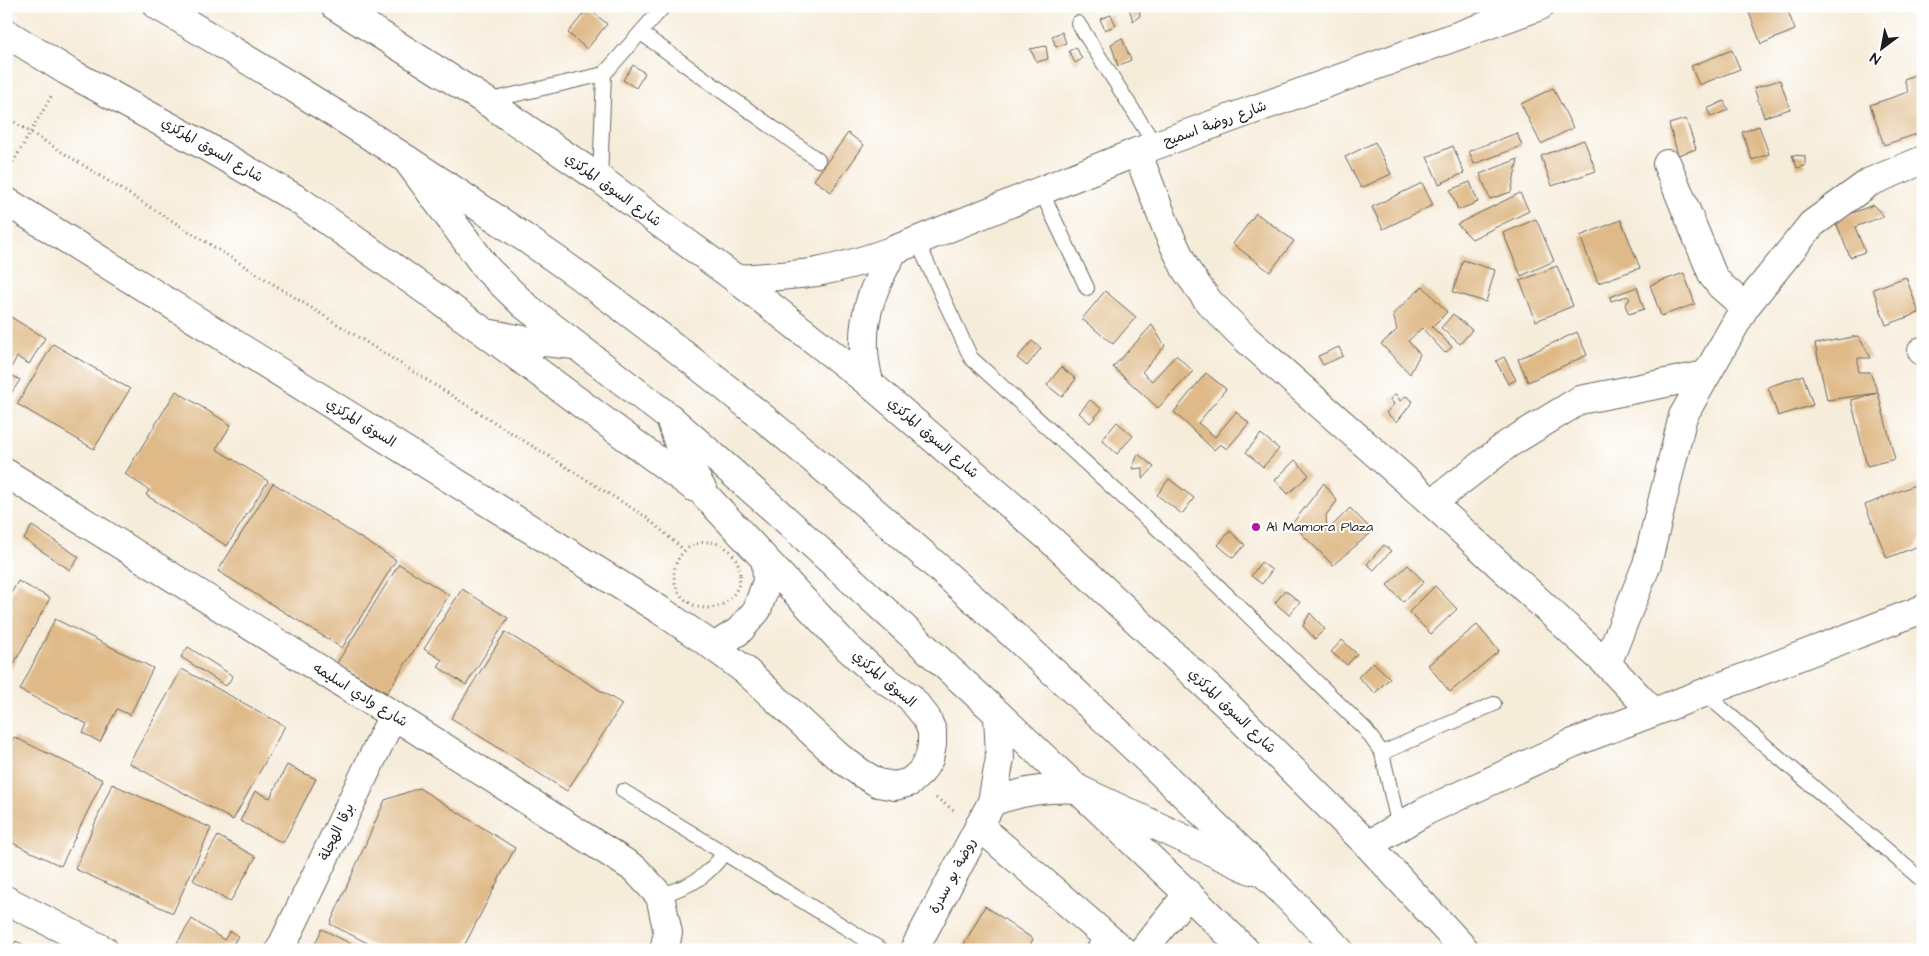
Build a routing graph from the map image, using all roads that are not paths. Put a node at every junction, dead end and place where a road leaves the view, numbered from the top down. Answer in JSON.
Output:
{"nodes":[{"id":1,"x":158,"y":6,"type":"edge"},
{"id":2,"x":335,"y":6,"type":"edge"},
{"id":3,"x":664,"y":6,"type":"edge"},
{"id":4,"x":1540,"y":6,"type":"edge"},
{"id":5,"x":1512,"y":12,"type":"edge"},
{"id":6,"x":1078,"y":23,"type":"dead end"},
{"id":7,"x":6,"y":33,"type":"edge"},
{"id":8,"x":640,"y":33,"type":"junction"},
{"id":9,"x":604,"y":74,"type":"junction"},
{"id":10,"x":486,"y":101,"type":"junction"},
{"id":11,"x":1146,"y":149,"type":"junction"},
{"id":12,"x":404,"y":156,"type":"junction"},
{"id":13,"x":818,"y":160,"type":"dead end"},
{"id":14,"x":1923,"y":160,"type":"edge"},
{"id":15,"x":1667,"y":164,"type":"dead end"},
{"id":16,"x":600,"y":179,"type":"junction"},
{"id":17,"x":1041,"y":191,"type":"junction"},
{"id":18,"x":6,"y":201,"type":"edge"},
{"id":19,"x":906,"y":246,"type":"junction"},
{"id":20,"x":736,"y":279,"type":"junction"},
{"id":21,"x":1087,"y":288,"type":"dead end"},
{"id":22,"x":1745,"y":307,"type":"junction"},
{"id":23,"x":484,"y":331,"type":"junction"},
{"id":24,"x":575,"y":345,"type":"junction"},
{"id":25,"x":1706,"y":375,"type":"junction"},
{"id":26,"x":869,"y":383,"type":"junction"},
{"id":27,"x":670,"y":418,"type":"junction"},
{"id":28,"x":6,"y":473,"type":"edge"},
{"id":29,"x":706,"y":496,"type":"junction"},
{"id":30,"x":1432,"y":503,"type":"junction"},
{"id":31,"x":766,"y":561,"type":"junction"},
{"id":32,"x":1923,"y":608,"type":"edge"},
{"id":33,"x":714,"y":647,"type":"junction"},
{"id":34,"x":1607,"y":664,"type":"junction"},
{"id":35,"x":1704,"y":693,"type":"junction"},
{"id":36,"x":1494,"y":704,"type":"dead end"},
{"id":37,"x":1653,"y":712,"type":"junction"},
{"id":38,"x":998,"y":714,"type":"junction"},
{"id":39,"x":393,"y":715,"type":"junction"},
{"id":40,"x":1382,"y":752,"type":"junction"},
{"id":41,"x":1078,"y":788,"type":"junction"},
{"id":42,"x":623,"y":791,"type":"dead end"},
{"id":43,"x":992,"y":802,"type":"junction"},
{"id":44,"x":979,"y":826,"type":"junction"},
{"id":45,"x":1399,"y":827,"type":"junction"},
{"id":46,"x":1368,"y":845,"type":"junction"},
{"id":47,"x":724,"y":852,"type":"junction"},
{"id":48,"x":1273,"y":881,"type":"junction"},
{"id":49,"x":1923,"y":881,"type":"edge"},
{"id":50,"x":1188,"y":894,"type":"junction"},
{"id":51,"x":660,"y":896,"type":"junction"},
{"id":52,"x":6,"y":900,"type":"edge"},
{"id":53,"x":1106,"y":944,"type":"edge"},
{"id":54,"x":104,"y":950,"type":"edge"},
{"id":55,"x":280,"y":950,"type":"edge"},
{"id":56,"x":664,"y":950,"type":"edge"},
{"id":57,"x":882,"y":950,"type":"edge"},
{"id":58,"x":914,"y":950,"type":"edge"},
{"id":59,"x":1143,"y":950,"type":"edge"},
{"id":60,"x":1245,"y":950,"type":"edge"},
{"id":61,"x":1339,"y":950,"type":"edge"},
{"id":62,"x":1465,"y":950,"type":"edge"}],
"edges":[{"from":1,"to":12,"type":"street"},
{"from":2,"to":10,"type":"street","name":"شارع السوق المركزي"},
{"from":3,"to":8,"type":"lane"},
{"from":4,"to":5,"type":"street","name":"شارع روضة اسميح"},
{"from":5,"to":11,"type":"street","name":"شارع روضة اسميح"},
{"from":6,"to":11,"type":"lane"},
{"from":7,"to":23,"type":"street","name":"شارع السوق المركزي"},
{"from":8,"to":9,"type":"lane"},
{"from":8,"to":13,"type":"lane"},
{"from":9,"to":10,"type":"lane"},
{"from":9,"to":16,"type":"lane"},
{"from":10,"to":16,"type":"street","name":"شارع السوق المركزي"},
{"from":11,"to":17,"type":"street","name":"شارع روضة اسميح"},
{"from":11,"to":30,"type":"street"},
{"from":12,"to":24,"type":"street"},
{"from":12,"to":48,"type":"street"},
{"from":14,"to":22,"type":"street"},
{"from":15,"to":22,"type":"street"},
{"from":16,"to":20,"type":"street","name":"شارع السوق المركزي"},
{"from":17,"to":19,"type":"street","name":"شارع روضة اسميح"},
{"from":17,"to":21,"type":"lane"},
{"from":18,"to":33,"type":"street","name":"السوق المركزي"},
{"from":19,"to":20,"type":"street","name":"شارع روضة اسميح"},
{"from":19,"to":26,"type":"street"},
{"from":19,"to":40,"type":"lane"},
{"from":20,"to":26,"type":"street","name":"شارع السوق المركزي"},
{"from":22,"to":25,"type":"street"},
{"from":23,"to":24,"type":"street","name":"شارع السوق المركزي"},
{"from":23,"to":29,"type":"street","name":"شارع السوق المركزي"},
{"from":24,"to":27,"type":"street"},
{"from":25,"to":30,"type":"street"},
{"from":25,"to":34,"type":"street"},
{"from":26,"to":46,"type":"street","name":"شارع السوق المركزي"},
{"from":27,"to":29,"type":"street","name":"السوق المركزي"},
{"from":27,"to":38,"type":"street"},
{"from":28,"to":39,"type":"street","name":"شارع وادي اسليمه"},
{"from":29,"to":31,"type":"street","name":"السوق المركزي"},
{"from":30,"to":34,"type":"street"},
{"from":31,"to":33,"type":"street"},
{"from":31,"to":33,"type":"street","name":"السوق المركزي"},
{"from":32,"to":35,"type":"street"},
{"from":34,"to":37,"type":"street"},
{"from":35,"to":37,"type":"street"},
{"from":35,"to":49,"type":"lane"},
{"from":36,"to":40,"type":"lane"},
{"from":37,"to":45,"type":"street"},
{"from":38,"to":41,"type":"street"},
{"from":38,"to":43,"type":"street","name":"روضة بو سدرة"},
{"from":39,"to":51,"type":"street","name":"شارع وادي اسليمه"},
{"from":39,"to":55,"type":"street","name":"برقا الهجلة"},
{"from":40,"to":45,"type":"lane"},
{"from":41,"to":43,"type":"street"},
{"from":41,"to":48,"type":"street"},
{"from":41,"to":50,"type":"street"},
{"from":42,"to":47,"type":"lane"},
{"from":43,"to":44,"type":"street","name":"روضة بو سدرة"},
{"from":44,"to":53,"type":"street"},
{"from":44,"to":58,"type":"street","name":"روضة بو سدرة"},
{"from":45,"to":46,"type":"street"},
{"from":46,"to":62,"type":"street","name":"شارع السوق المركزي"},
{"from":47,"to":51,"type":"lane"},
{"from":47,"to":57,"type":"lane"},
{"from":48,"to":61,"type":"street"},
{"from":50,"to":59,"type":"street"},
{"from":50,"to":60,"type":"street"},
{"from":51,"to":56,"type":"street","name":"شارع وادي اسليمه"},
{"from":52,"to":54,"type":"street"}]}
